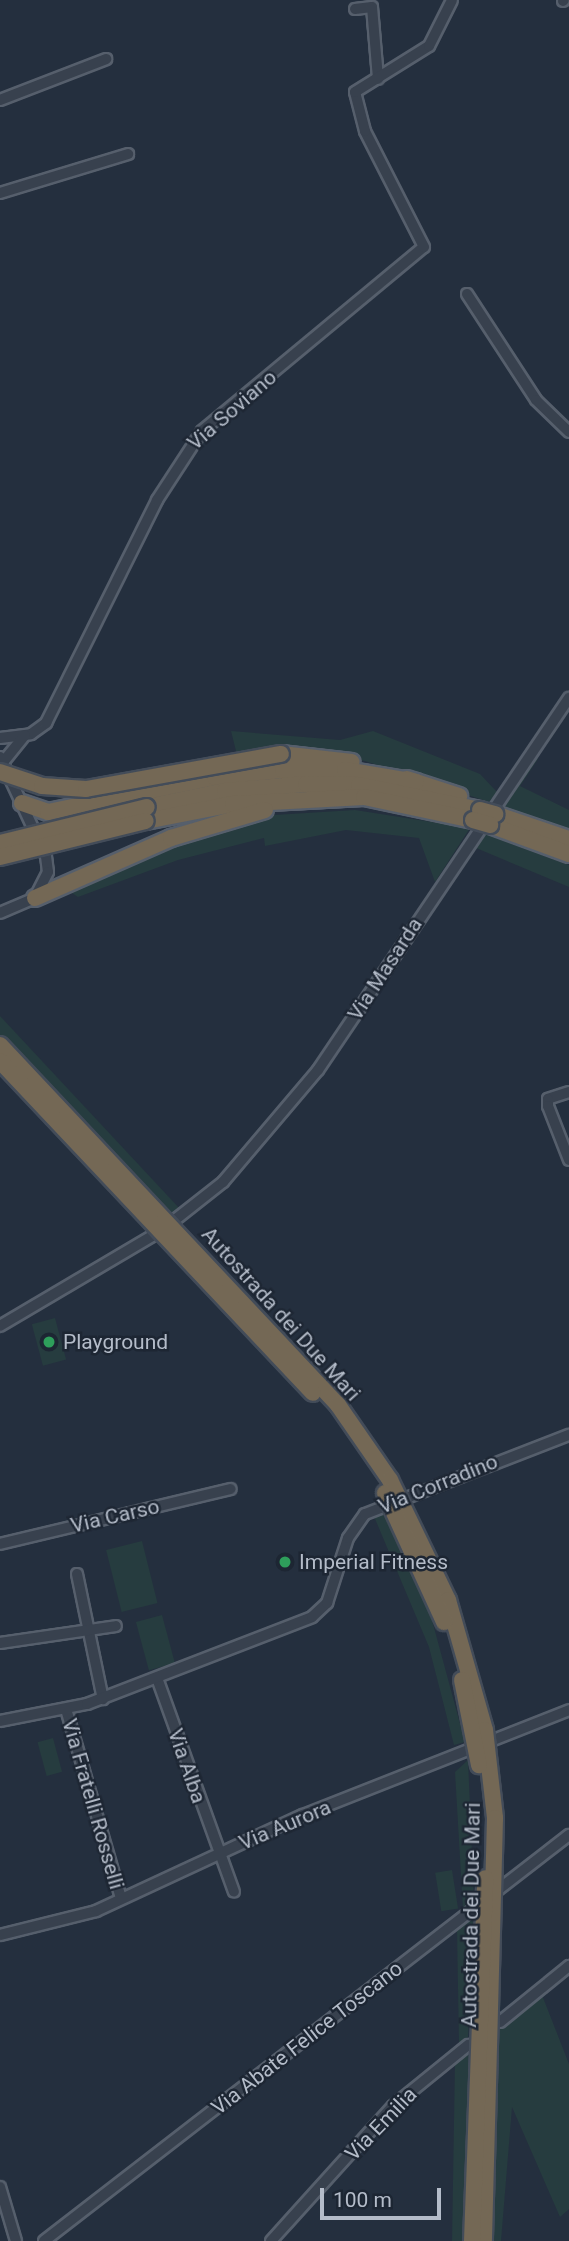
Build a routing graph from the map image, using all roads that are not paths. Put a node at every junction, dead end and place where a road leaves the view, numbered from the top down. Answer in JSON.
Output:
{"nodes":[{"id":1,"x":452,"y":0,"type":"edge"},
{"id":2,"x":355,"y":9,"type":"dead end"},
{"id":3,"x":106,"y":59,"type":"dead end"},
{"id":4,"x":378,"y":79,"type":"junction"},
{"id":5,"x":0,"y":100,"type":"edge"},
{"id":6,"x":128,"y":154,"type":"dead end"},
{"id":7,"x":0,"y":193,"type":"edge"},
{"id":8,"x":467,"y":294,"type":"dead end"},
{"id":9,"x":569,"y":432,"type":"edge"},
{"id":10,"x":569,"y":698,"type":"edge"},
{"id":11,"x":25,"y":735,"type":"junction"},
{"id":12,"x":0,"y":738,"type":"edge"},
{"id":13,"x":1,"y":764,"type":"edge"},
{"id":14,"x":416,"y":782,"type":"junction"},
{"id":15,"x":317,"y":798,"type":"junction"},
{"id":16,"x":22,"y":803,"type":"junction"},
{"id":17,"x":146,"y":814,"type":"junction"},
{"id":18,"x":487,"y":814,"type":"junction"},
{"id":19,"x":569,"y":837,"type":"edge"},
{"id":20,"x":0,"y":843,"type":"edge"},
{"id":21,"x":569,"y":854,"type":"edge"},
{"id":22,"x":0,"y":857,"type":"edge"},
{"id":23,"x":36,"y":898,"type":"junction"},
{"id":24,"x":0,"y":913,"type":"edge"},
{"id":25,"x":0,"y":1045,"type":"edge"},
{"id":26,"x":0,"y":1061,"type":"edge"},
{"id":27,"x":569,"y":1092,"type":"edge"},
{"id":28,"x":569,"y":1160,"type":"edge"},
{"id":29,"x":176,"y":1219,"type":"dead end"},
{"id":30,"x":154,"y":1235,"type":"dead end"},
{"id":31,"x":0,"y":1326,"type":"edge"},
{"id":32,"x":569,"y":1435,"type":"edge"},
{"id":33,"x":231,"y":1489,"type":"dead end"},
{"id":34,"x":0,"y":1544,"type":"edge"},
{"id":35,"x":77,"y":1574,"type":"dead end"},
{"id":36,"x":116,"y":1626,"type":"dead end"},
{"id":37,"x":88,"y":1629,"type":"junction"},
{"id":38,"x":0,"y":1643,"type":"edge"},
{"id":39,"x":157,"y":1678,"type":"junction"},
{"id":40,"x":103,"y":1699,"type":"junction"},
{"id":41,"x":66,"y":1709,"type":"junction"},
{"id":42,"x":569,"y":1710,"type":"edge"},
{"id":43,"x":0,"y":1721,"type":"edge"},
{"id":44,"x":569,"y":1835,"type":"edge"},
{"id":45,"x":217,"y":1854,"type":"junction"},
{"id":46,"x":234,"y":1892,"type":"dead end"},
{"id":47,"x":121,"y":1898,"type":"junction"},
{"id":48,"x":0,"y":1935,"type":"edge"},
{"id":49,"x":569,"y":1966,"type":"edge"},
{"id":50,"x":500,"y":2021,"type":"dead end"},
{"id":51,"x":468,"y":2045,"type":"dead end"},
{"id":52,"x":0,"y":2187,"type":"edge"},
{"id":53,"x":16,"y":2241,"type":"edge"},
{"id":54,"x":44,"y":2241,"type":"edge"},
{"id":55,"x":271,"y":2241,"type":"edge"},
{"id":56,"x":472,"y":2241,"type":"edge"},
{"id":57,"x":484,"y":2241,"type":"edge"}],
"edges":[{"from":1,"to":4,"type":"street"},
{"from":2,"to":4,"type":"street"},
{"from":3,"to":5,"type":"street"},
{"from":4,"to":11,"type":"street","name":"Via Soviano"},
{"from":6,"to":7,"type":"street"},
{"from":8,"to":9,"type":"street"},
{"from":10,"to":29,"type":"street","name":"Via Masarda"},
{"from":11,"to":12,"type":"street"},
{"from":11,"to":13,"type":"street"},
{"from":13,"to":14,"type":"highway","bridge":true},
{"from":13,"to":16,"type":"street"},
{"from":14,"to":16,"type":"highway"},
{"from":14,"to":18,"type":"highway"},
{"from":15,"to":17,"type":"highway"},
{"from":15,"to":18,"type":"highway"},
{"from":15,"to":23,"type":"highway"},
{"from":16,"to":23,"type":"street"},
{"from":17,"to":18,"type":"highway"},
{"from":17,"to":20,"type":"highway","bridge":true},
{"from":17,"to":22,"type":"highway","bridge":true},
{"from":18,"to":19,"type":"highway"},
{"from":18,"to":21,"type":"highway"},
{"from":23,"to":24,"type":"street"},
{"from":25,"to":57,"type":"highway","name":"Autostrada dei Due Mari","bridge":true},
{"from":26,"to":56,"type":"highway","name":"Autostrada dei Due Mari","bridge":true},
{"from":27,"to":28,"type":"street"},
{"from":30,"to":31,"type":"street"},
{"from":32,"to":39,"type":"street","name":"Via Corradino"},
{"from":33,"to":34,"type":"street","name":"Via Carso"},
{"from":35,"to":37,"type":"street"},
{"from":36,"to":37,"type":"street"},
{"from":37,"to":38,"type":"street"},
{"from":37,"to":40,"type":"street"},
{"from":39,"to":40,"type":"street","name":"Via Corradino"},
{"from":39,"to":45,"type":"street","name":"Via Alba"},
{"from":40,"to":41,"type":"street","name":"Via Corradino"},
{"from":41,"to":43,"type":"street","name":"Via Corradino"},
{"from":41,"to":47,"type":"street","name":"Via Fratelli Rosselli"},
{"from":42,"to":45,"type":"street","name":"Via Aurora"},
{"from":44,"to":54,"type":"street","name":"Via Abate Felice Toscano"},
{"from":45,"to":46,"type":"street","name":"Via Alba"},
{"from":45,"to":47,"type":"street","name":"Via Aurora"},
{"from":47,"to":48,"type":"street","name":"Via Aurora"},
{"from":49,"to":50,"type":"street"},
{"from":51,"to":55,"type":"street","name":"Via Emilia"},
{"from":52,"to":53,"type":"street"}]}
